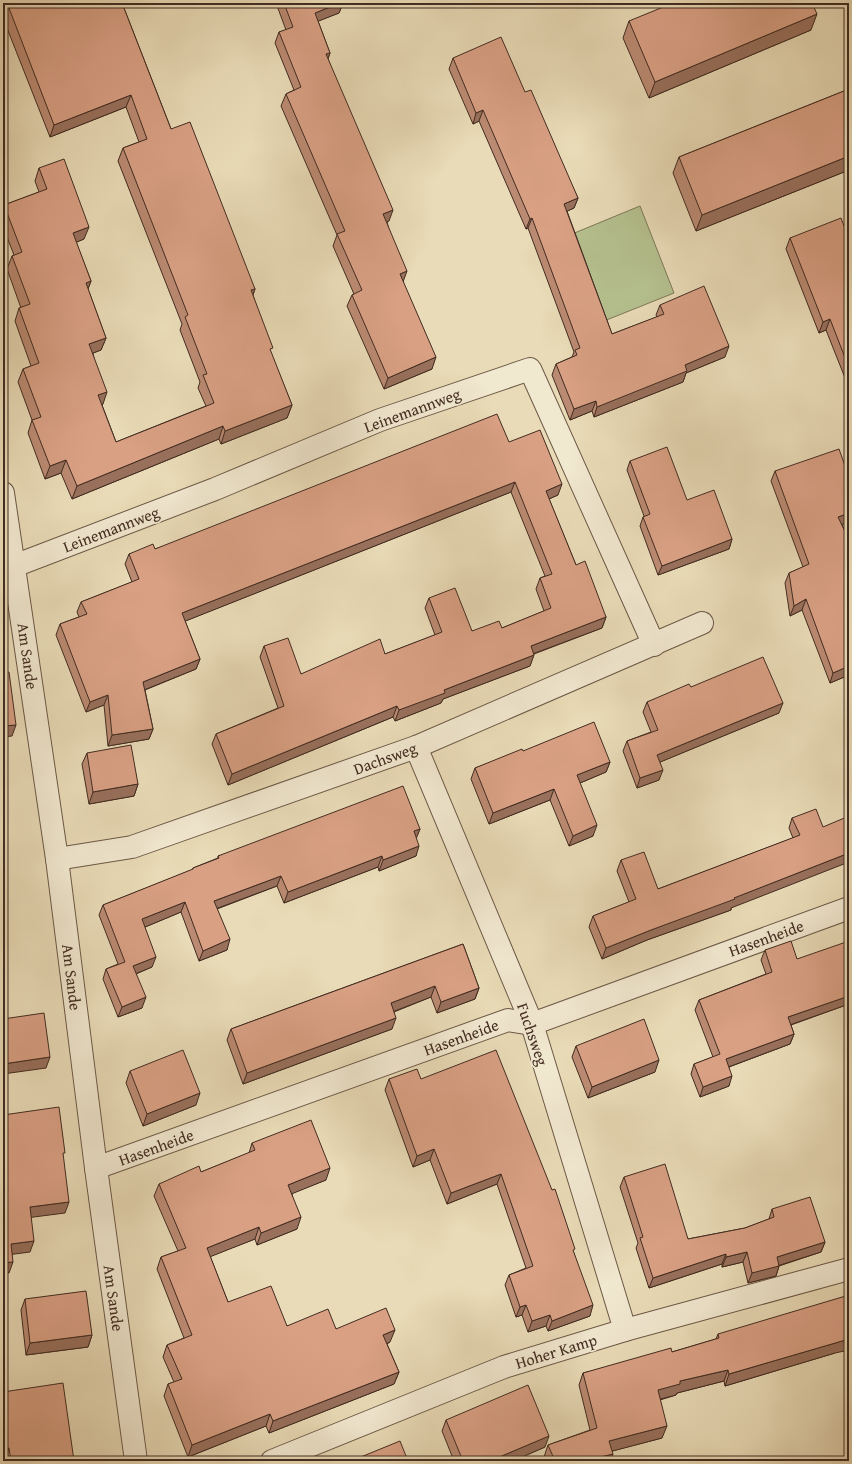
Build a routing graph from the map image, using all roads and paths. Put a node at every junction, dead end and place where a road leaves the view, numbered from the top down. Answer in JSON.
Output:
{"nodes":[{"id":1,"x":3,"y":493,"type":"edge"},
{"id":2,"x":14,"y":566,"type":"junction"},
{"id":3,"x":702,"y":623,"type":"dead end"},
{"id":4,"x":654,"y":645,"type":"junction"},
{"id":5,"x":416,"y":747,"type":"junction"},
{"id":6,"x":57,"y":859,"type":"junction"},
{"id":7,"x":849,"y":908,"type":"edge"},
{"id":8,"x":532,"y":1024,"type":"junction"},
{"id":9,"x":96,"y":1168,"type":"junction"},
{"id":10,"x":849,"y":1269,"type":"edge"},
{"id":11,"x":624,"y":1330,"type":"junction"},
{"id":12,"x":136,"y":1461,"type":"edge"},
{"id":13,"x":272,"y":1461,"type":"edge"}],
"edges":[{"from":1,"to":2,"type":"street","name":"Am Sande"},
{"from":2,"to":4,"type":"street","name":"Leinemannweg"},
{"from":2,"to":6,"type":"street","name":"Am Sande"},
{"from":3,"to":4,"type":"street","name":"Dachsweg"},
{"from":4,"to":5,"type":"street","name":"Dachsweg"},
{"from":5,"to":6,"type":"street","name":"Dachsweg"},
{"from":5,"to":8,"type":"street","name":"Fuchsweg"},
{"from":6,"to":9,"type":"street","name":"Am Sande"},
{"from":7,"to":8,"type":"street","name":"Hasenheide"},
{"from":8,"to":9,"type":"street","name":"Hasenheide"},
{"from":8,"to":11,"type":"street","name":"Fuchsweg"},
{"from":9,"to":12,"type":"street","name":"Am Sande"},
{"from":10,"to":11,"type":"street","name":"Hoher Kamp"},
{"from":11,"to":13,"type":"street","name":"Hoher Kamp"}]}
